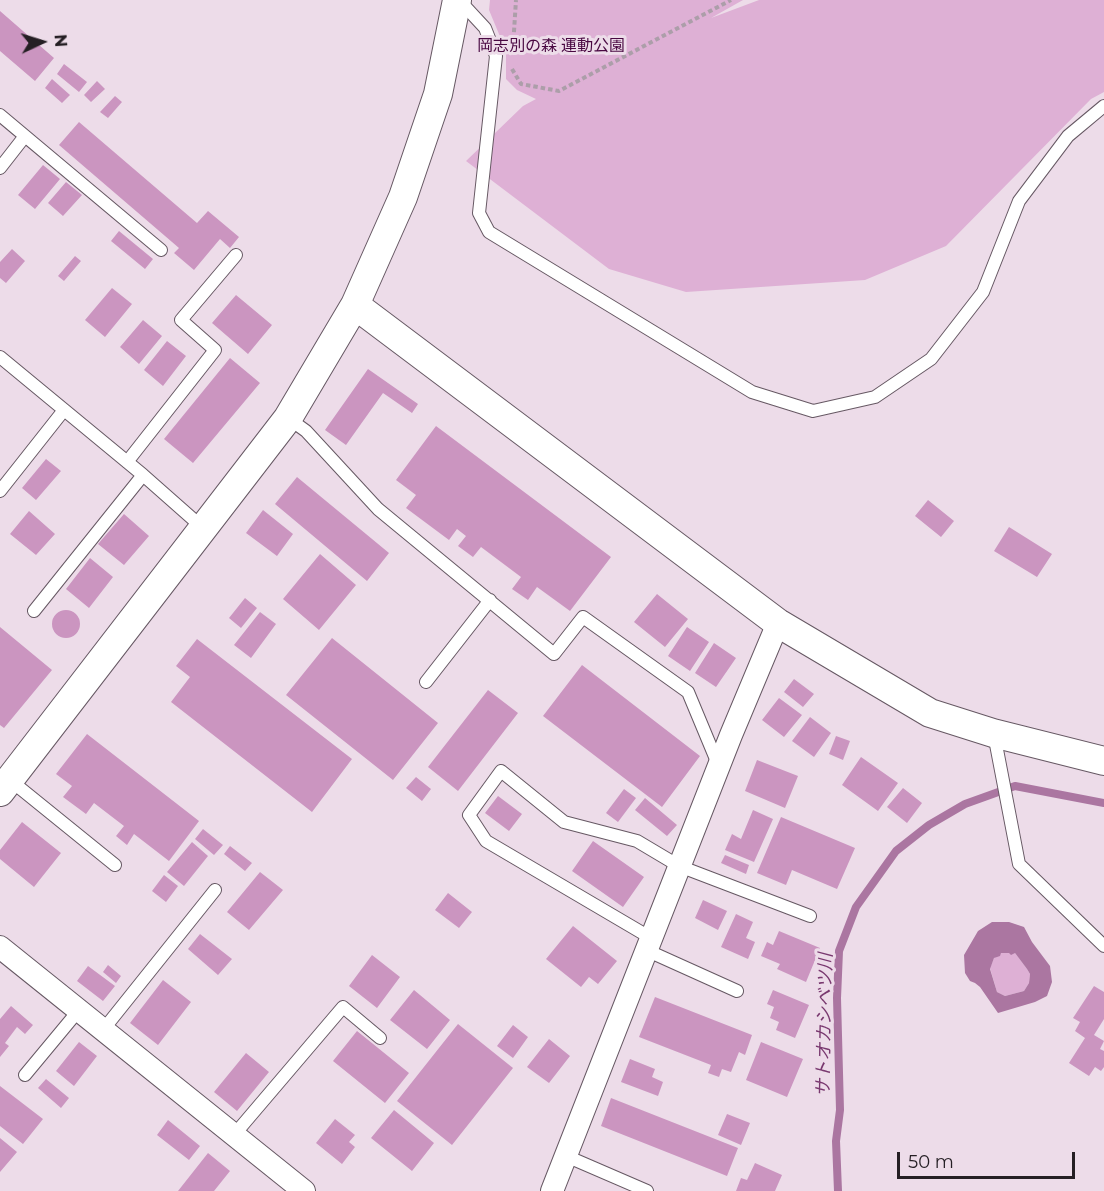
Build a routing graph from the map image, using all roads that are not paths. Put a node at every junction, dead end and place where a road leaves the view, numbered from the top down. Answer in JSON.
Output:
{"nodes":[{"id":1,"x":458,"y":0,"type":"edge"},
{"id":2,"x":1104,"y":106,"type":"edge"},
{"id":3,"x":0,"y":115,"type":"edge"},
{"id":4,"x":25,"y":136,"type":"junction"},
{"id":5,"x":0,"y":168,"type":"edge"},
{"id":6,"x":161,"y":250,"type":"dead end"},
{"id":7,"x":236,"y":255,"type":"dead end"},
{"id":8,"x":355,"y":305,"type":"junction"},
{"id":9,"x":0,"y":357,"type":"edge"},
{"id":10,"x":64,"y":410,"type":"junction"},
{"id":11,"x":288,"y":418,"type":"junction"},
{"id":12,"x":127,"y":462,"type":"junction"},
{"id":13,"x":143,"y":475,"type":"junction"},
{"id":14,"x":0,"y":491,"type":"edge"},
{"id":15,"x":203,"y":528,"type":"junction"},
{"id":16,"x":490,"y":600,"type":"junction"},
{"id":17,"x":34,"y":611,"type":"dead end"},
{"id":18,"x":778,"y":623,"type":"junction"},
{"id":19,"x":426,"y":682,"type":"dead end"},
{"id":20,"x":993,"y":733,"type":"junction"},
{"id":21,"x":1104,"y":761,"type":"edge"},
{"id":22,"x":719,"y":766,"type":"junction"},
{"id":23,"x":5,"y":786,"type":"edge"},
{"id":24,"x":115,"y":865,"type":"dead end"},
{"id":25,"x":680,"y":866,"type":"junction"},
{"id":26,"x":215,"y":890,"type":"dead end"},
{"id":27,"x":810,"y":916,"type":"dead end"},
{"id":28,"x":649,"y":944,"type":"junction"},
{"id":29,"x":1104,"y":946,"type":"edge"},
{"id":30,"x":0,"y":947,"type":"edge"},
{"id":31,"x":737,"y":991,"type":"dead end"},
{"id":32,"x":79,"y":1010,"type":"junction"},
{"id":33,"x":103,"y":1030,"type":"junction"},
{"id":34,"x":380,"y":1038,"type":"dead end"},
{"id":35,"x":25,"y":1075,"type":"dead end"},
{"id":36,"x":234,"y":1135,"type":"junction"},
{"id":37,"x":566,"y":1156,"type":"junction"},
{"id":38,"x":304,"y":1191,"type":"edge"},
{"id":39,"x":552,"y":1191,"type":"edge"},
{"id":40,"x":646,"y":1191,"type":"edge"}],
"edges":[{"from":1,"to":2,"type":"lane"},
{"from":1,"to":8,"type":"street"},
{"from":3,"to":4,"type":"lane"},
{"from":4,"to":5,"type":"lane"},
{"from":4,"to":6,"type":"lane"},
{"from":7,"to":12,"type":"lane"},
{"from":8,"to":11,"type":"street"},
{"from":8,"to":18,"type":"street"},
{"from":9,"to":10,"type":"lane"},
{"from":10,"to":12,"type":"lane"},
{"from":10,"to":14,"type":"lane"},
{"from":11,"to":15,"type":"street"},
{"from":11,"to":16,"type":"lane"},
{"from":12,"to":13,"type":"lane"},
{"from":13,"to":15,"type":"lane"},
{"from":13,"to":17,"type":"lane"},
{"from":15,"to":23,"type":"street"},
{"from":16,"to":19,"type":"lane"},
{"from":16,"to":22,"type":"lane"},
{"from":18,"to":20,"type":"street"},
{"from":18,"to":22,"type":"street"},
{"from":20,"to":21,"type":"street"},
{"from":20,"to":29,"type":"lane"},
{"from":22,"to":25,"type":"street"},
{"from":23,"to":24,"type":"lane"},
{"from":25,"to":27,"type":"lane"},
{"from":25,"to":28,"type":"street"},
{"from":25,"to":28,"type":"lane"},
{"from":26,"to":33,"type":"lane"},
{"from":28,"to":31,"type":"lane"},
{"from":28,"to":37,"type":"street"},
{"from":30,"to":32,"type":"street"},
{"from":32,"to":33,"type":"street"},
{"from":32,"to":35,"type":"lane"},
{"from":33,"to":36,"type":"street"},
{"from":34,"to":36,"type":"lane"},
{"from":36,"to":38,"type":"street"},
{"from":37,"to":39,"type":"street"},
{"from":37,"to":40,"type":"lane"}]}
